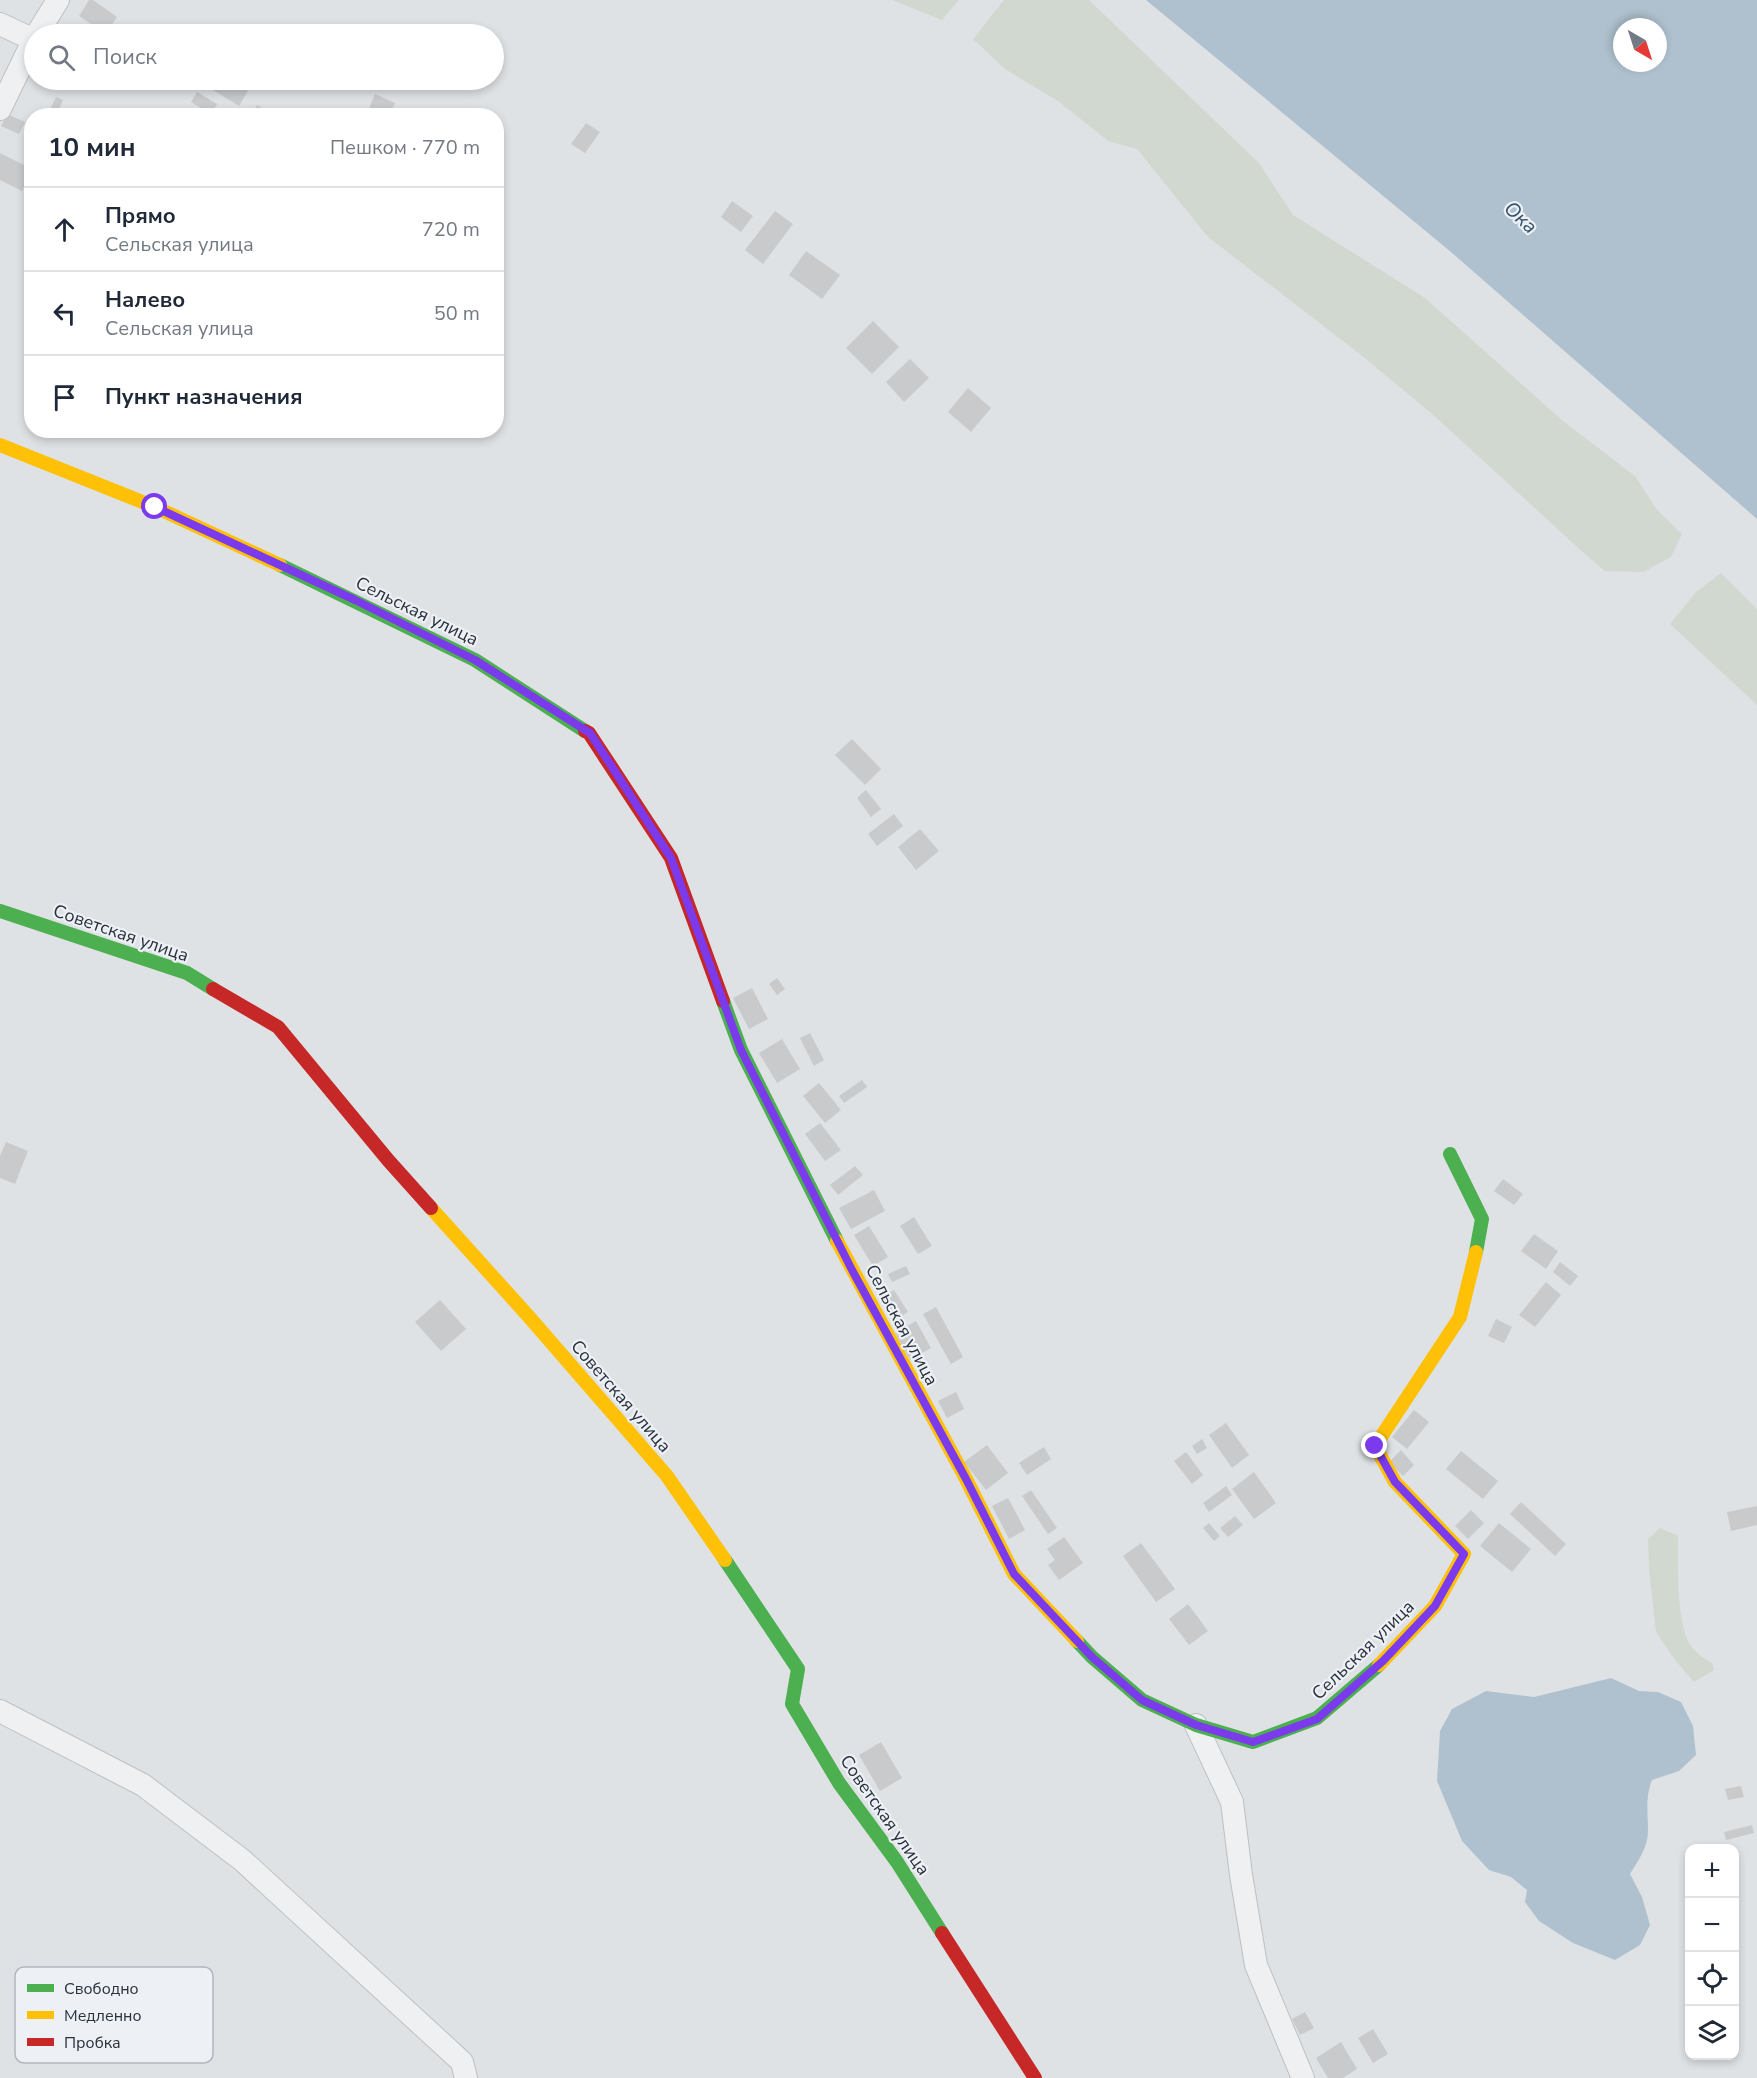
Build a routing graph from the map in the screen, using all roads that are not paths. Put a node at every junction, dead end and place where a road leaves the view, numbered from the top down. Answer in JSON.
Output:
{"nodes":[{"id":1,"x":58,"y":0,"type":"edge"},
{"id":2,"x":0,"y":24,"type":"edge"},
{"id":3,"x":43,"y":24,"type":"edge"},
{"id":4,"x":24,"y":35,"type":"edge"},
{"id":5,"x":24,"y":60,"type":"edge"},
{"id":6,"x":0,"y":109,"type":"edge"},
{"id":7,"x":0,"y":445,"type":"edge"},
{"id":8,"x":0,"y":911,"type":"edge"},
{"id":9,"x":1450,"y":1154,"type":"dead end"},
{"id":10,"x":0,"y":1711,"type":"edge"},
{"id":11,"x":1196,"y":1725,"type":"junction"},
{"id":12,"x":466,"y":2078,"type":"edge"},
{"id":13,"x":1035,"y":2078,"type":"edge"},
{"id":14,"x":1303,"y":2078,"type":"edge"}],
"edges":[{"from":1,"to":3,"type":"street"},
{"from":2,"to":4,"type":"street"},
{"from":5,"to":6,"type":"street"},
{"from":7,"to":11,"type":"street","name":"Сельская улица"},
{"from":8,"to":13,"type":"street","name":"Советская улица"},
{"from":9,"to":11,"type":"street","name":"Сельская улица"},
{"from":10,"to":12,"type":"street"},
{"from":11,"to":14,"type":"street"}]}
